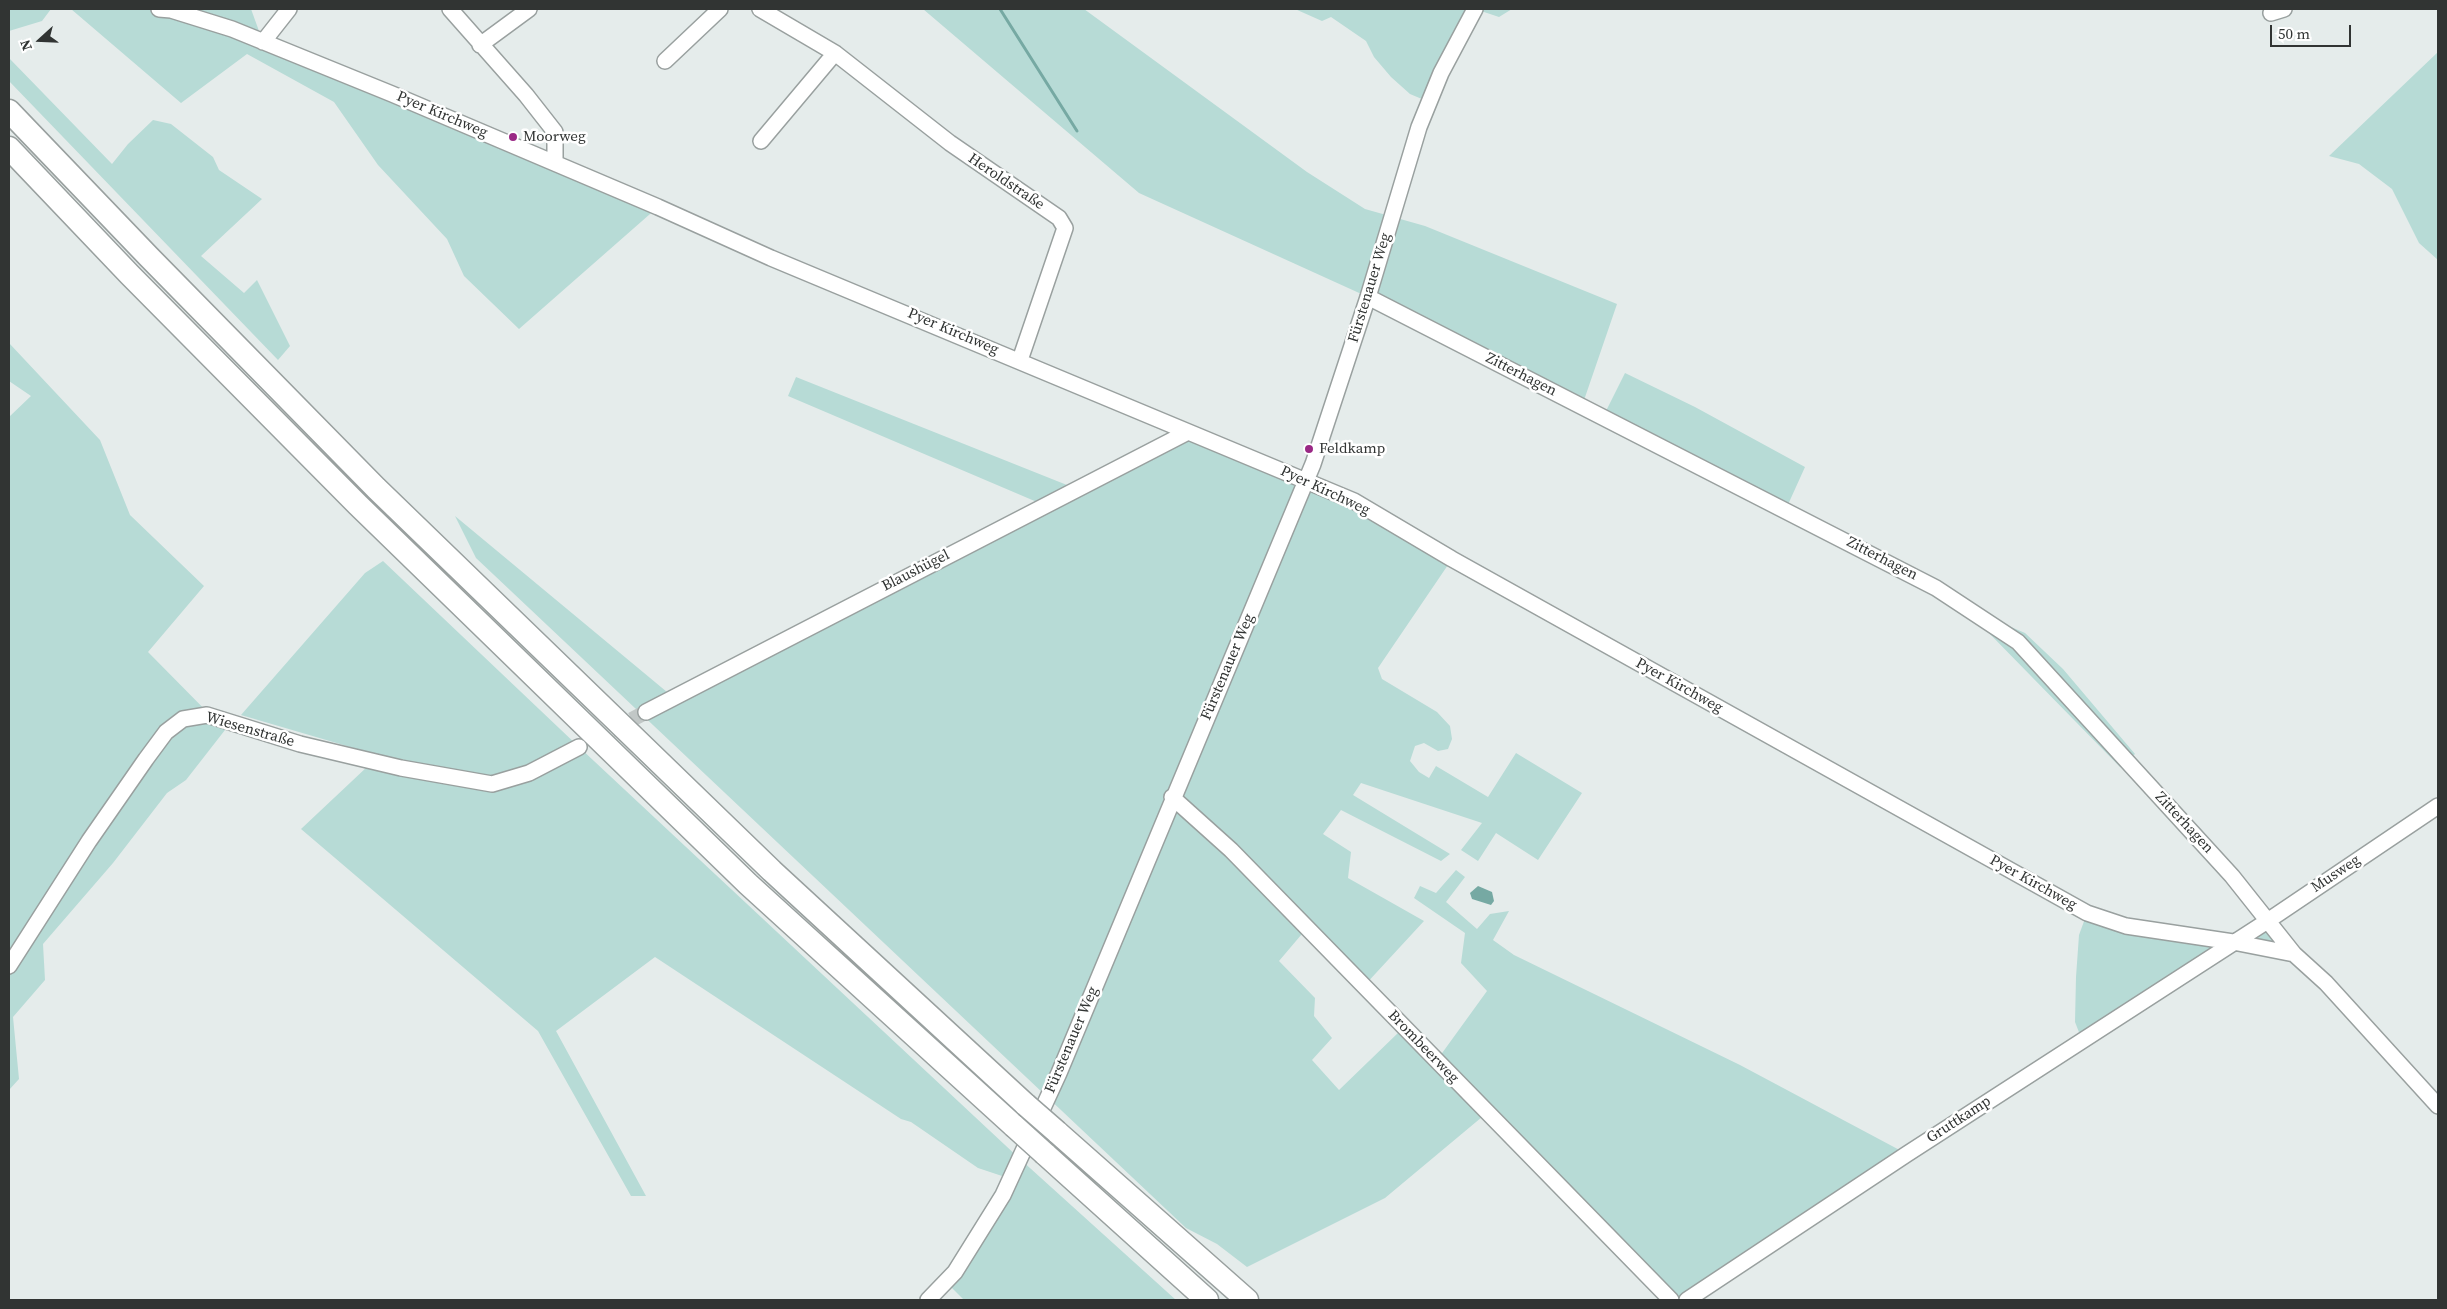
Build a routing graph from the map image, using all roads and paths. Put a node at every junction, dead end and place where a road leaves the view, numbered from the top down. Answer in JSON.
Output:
{"nodes":[{"id":1,"x":158,"y":9,"type":"edge"},
{"id":2,"x":288,"y":9,"type":"edge"},
{"id":3,"x":450,"y":9,"type":"edge"},
{"id":4,"x":529,"y":9,"type":"edge"},
{"id":5,"x":720,"y":9,"type":"edge"},
{"id":6,"x":760,"y":9,"type":"edge"},
{"id":7,"x":1475,"y":9,"type":"edge"},
{"id":8,"x":263,"y":42,"type":"junction"},
{"id":9,"x":480,"y":44,"type":"junction"},
{"id":10,"x":835,"y":53,"type":"junction"},
{"id":11,"x":665,"y":61,"type":"dead end"},
{"id":12,"x":9,"y":111,"type":"edge"},
{"id":13,"x":761,"y":141,"type":"dead end"},
{"id":14,"x":9,"y":148,"type":"edge"},
{"id":15,"x":555,"y":163,"type":"junction"},
{"id":16,"x":1368,"y":297,"type":"junction"},
{"id":17,"x":1020,"y":360,"type":"junction"},
{"id":18,"x":1186,"y":433,"type":"junction"},
{"id":19,"x":1306,"y":480,"type":"junction"},
{"id":20,"x":646,"y":712,"type":"tunnel mouth"},
{"id":21,"x":579,"y":747,"type":"tunnel mouth"},
{"id":22,"x":1172,"y":797,"type":"junction"},
{"id":23,"x":2438,"y":806,"type":"edge"},
{"id":24,"x":2269,"y":920,"type":"junction"},
{"id":25,"x":2233,"y":942,"type":"junction"},
{"id":26,"x":2294,"y":954,"type":"junction"},
{"id":27,"x":9,"y":966,"type":"edge"},
{"id":28,"x":2438,"y":1106,"type":"edge"},
{"id":29,"x":928,"y":1300,"type":"edge"},
{"id":30,"x":1207,"y":1300,"type":"edge"},
{"id":31,"x":1247,"y":1300,"type":"edge"},
{"id":32,"x":1671,"y":1300,"type":"edge"},
{"id":33,"x":1687,"y":1300,"type":"edge"}],
"edges":[{"from":1,"to":8,"type":"street","name":"Pyer Kirchweg"},
{"from":2,"to":8,"type":"street"},
{"from":3,"to":9,"type":"street"},
{"from":4,"to":9,"type":"street"},
{"from":5,"to":11,"type":"street"},
{"from":6,"to":10,"type":"street","name":"Heroldstraße"},
{"from":7,"to":16,"type":"street","name":"Fürstenauer Weg"},
{"from":8,"to":15,"type":"street","name":"Pyer Kirchweg"},
{"from":9,"to":15,"type":"street"},
{"from":10,"to":13,"type":"street"},
{"from":10,"to":17,"type":"street","name":"Heroldstraße"},
{"from":12,"to":31,"type":"highway","bridge":true},
{"from":14,"to":30,"type":"highway","bridge":true},
{"from":15,"to":17,"type":"street","name":"Pyer Kirchweg"},
{"from":16,"to":19,"type":"street","name":"Fürstenauer Weg"},
{"from":16,"to":24,"type":"street","name":"Zitterhagen"},
{"from":17,"to":18,"type":"street","name":"Pyer Kirchweg"},
{"from":18,"to":19,"type":"street","name":"Pyer Kirchweg"},
{"from":18,"to":20,"type":"street","name":"Blaushügel"},
{"from":19,"to":22,"type":"street","name":"Fürstenauer Weg"},
{"from":19,"to":25,"type":"street","name":"Pyer Kirchweg"},
{"from":21,"to":27,"type":"street","name":"Wiesenstraße"},
{"from":22,"to":29,"type":"street","name":"Fürstenauer Weg"},
{"from":22,"to":32,"type":"street","name":"Brombeerweg"},
{"from":23,"to":24,"type":"street","name":"Musweg"},
{"from":24,"to":25,"type":"street","name":"Musweg"},
{"from":24,"to":26,"type":"street","name":"Zitterhagen"},
{"from":25,"to":26,"type":"street","name":"Pyer Kirchweg"},
{"from":25,"to":33,"type":"street","name":"Gruttkamp"},
{"from":26,"to":28,"type":"street"}]}
